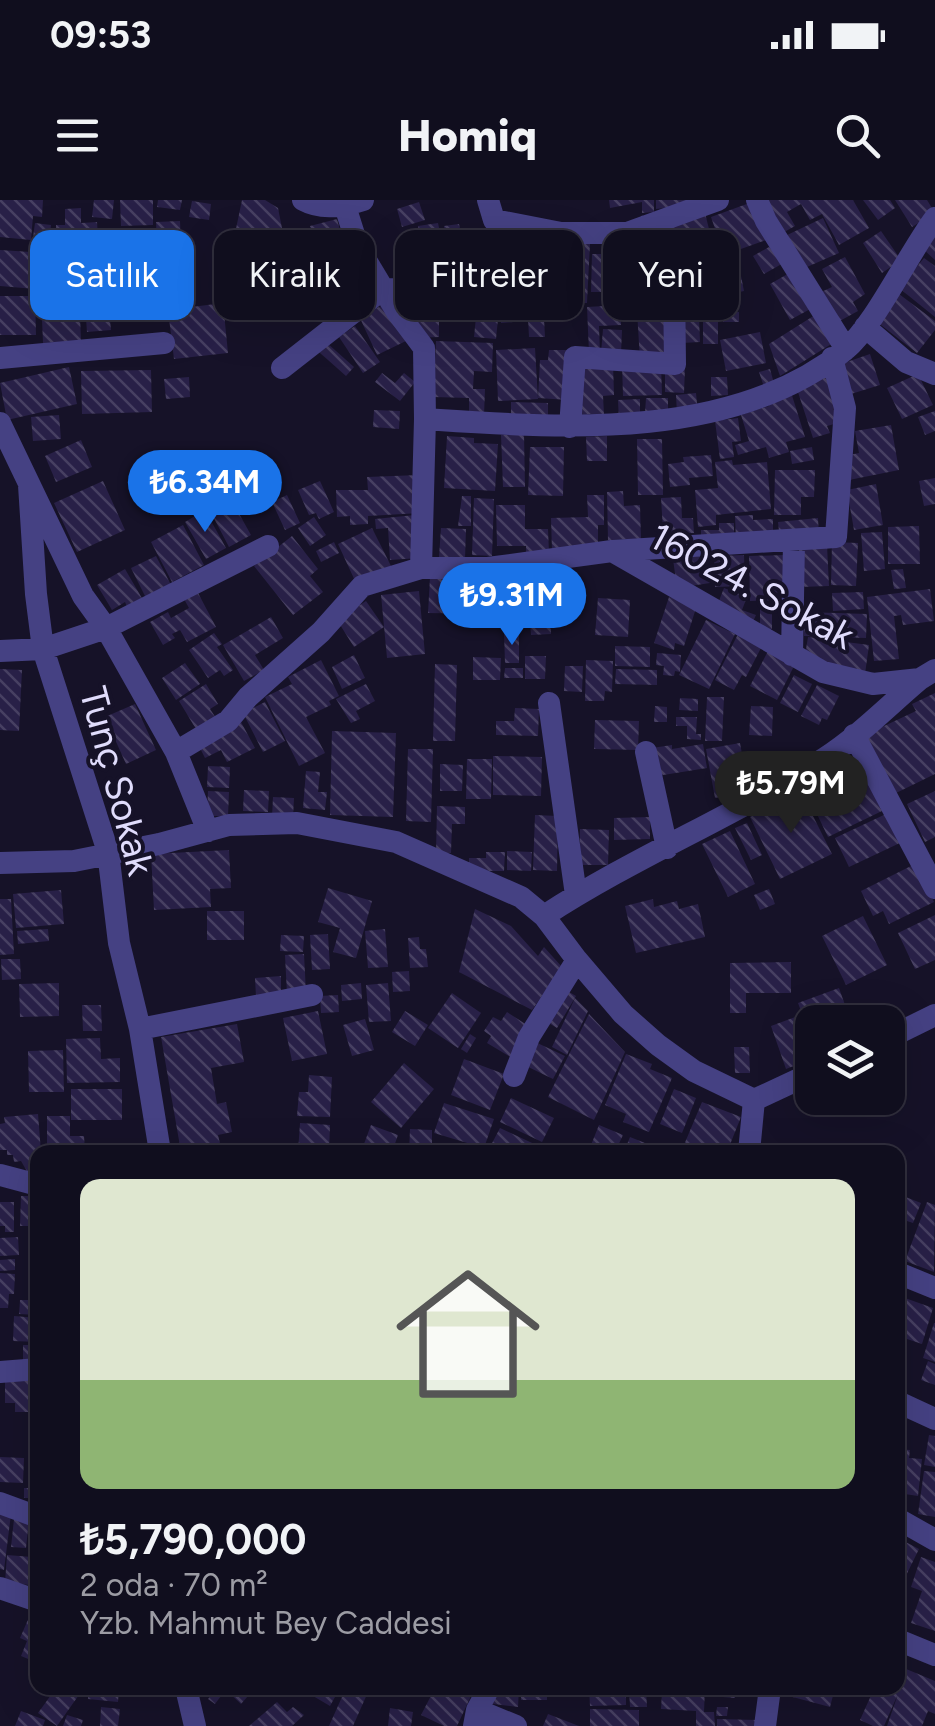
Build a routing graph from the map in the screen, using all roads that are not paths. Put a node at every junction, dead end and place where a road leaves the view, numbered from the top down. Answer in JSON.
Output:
{"nodes":[{"id":1,"x":304,"y":200,"type":"edge"},
{"id":2,"x":488,"y":200,"type":"edge"},
{"id":3,"x":718,"y":200,"type":"edge"},
{"id":4,"x":757,"y":200,"type":"edge"},
{"id":5,"x":354,"y":203,"type":"edge"},
{"id":6,"x":935,"y":218,"type":"edge"},
{"id":7,"x":646,"y":226,"type":"junction"},
{"id":8,"x":383,"y":289,"type":"junction"},
{"id":9,"x":395,"y":289,"type":"edge"},
{"id":10,"x":865,"y":327,"type":"junction"},
{"id":11,"x":164,"y":343,"type":"dead end"},
{"id":12,"x":839,"y":354,"type":"junction"},
{"id":13,"x":0,"y":358,"type":"edge"},
{"id":14,"x":282,"y":368,"type":"dead end"},
{"id":15,"x":935,"y":374,"type":"edge"},
{"id":16,"x":425,"y":420,"type":"junction"},
{"id":17,"x":0,"y":423,"type":"edge"},
{"id":18,"x":570,"y":427,"type":"junction"},
{"id":19,"x":29,"y":485,"type":"junction"},
{"id":20,"x":794,"y":540,"type":"junction"},
{"id":21,"x":268,"y":546,"type":"dead end"},
{"id":22,"x":612,"y":551,"type":"junction"},
{"id":23,"x":421,"y":568,"type":"junction"},
{"id":24,"x":106,"y":628,"type":"junction"},
{"id":25,"x":43,"y":649,"type":"junction"},
{"id":26,"x":0,"y":651,"type":"edge"},
{"id":27,"x":792,"y":654,"type":"junction"},
{"id":28,"x":927,"y":675,"type":"edge"},
{"id":29,"x":549,"y":703,"type":"dead end"},
{"id":30,"x":854,"y":735,"type":"junction"},
{"id":31,"x":176,"y":752,"type":"junction"},
{"id":32,"x":646,"y":752,"type":"dead end"},
{"id":33,"x":208,"y":831,"type":"junction"},
{"id":34,"x":667,"y":848,"type":"junction"},
{"id":35,"x":108,"y":852,"type":"junction"},
{"id":36,"x":0,"y":864,"type":"edge"},
{"id":37,"x":935,"y":888,"type":"edge"},
{"id":38,"x":576,"y":895,"type":"junction"},
{"id":39,"x":544,"y":916,"type":"junction"},
{"id":40,"x":576,"y":960,"type":"junction"},
{"id":41,"x":312,"y":995,"type":"dead end"},
{"id":42,"x":935,"y":1015,"type":"edge"},
{"id":43,"x":140,"y":1029,"type":"junction"},
{"id":44,"x":905,"y":1030,"type":"edge"},
{"id":45,"x":514,"y":1076,"type":"dead end"},
{"id":46,"x":795,"y":1081,"type":"edge"},
{"id":47,"x":754,"y":1100,"type":"junction"},
{"id":48,"x":159,"y":1145,"type":"edge"},
{"id":49,"x":750,"y":1145,"type":"edge"},
{"id":50,"x":0,"y":1175,"type":"edge"},
{"id":51,"x":30,"y":1183,"type":"edge"},
{"id":52,"x":905,"y":1276,"type":"edge"},
{"id":53,"x":935,"y":1288,"type":"edge"},
{"id":54,"x":30,"y":1370,"type":"edge"},
{"id":55,"x":0,"y":1372,"type":"edge"},
{"id":56,"x":905,"y":1405,"type":"edge"},
{"id":57,"x":935,"y":1418,"type":"edge"},
{"id":58,"x":0,"y":1503,"type":"edge"},
{"id":59,"x":30,"y":1515,"type":"edge"},
{"id":60,"x":905,"y":1523,"type":"edge"},
{"id":61,"x":935,"y":1540,"type":"edge"},
{"id":62,"x":0,"y":1588,"type":"edge"},
{"id":63,"x":30,"y":1598,"type":"edge"},
{"id":64,"x":905,"y":1643,"type":"edge"},
{"id":65,"x":935,"y":1655,"type":"edge"},
{"id":66,"x":188,"y":1695,"type":"edge"},
{"id":67,"x":769,"y":1695,"type":"edge"},
{"id":68,"x":476,"y":1718,"type":"edge"},
{"id":69,"x":195,"y":1726,"type":"edge"},
{"id":70,"x":516,"y":1726,"type":"edge"},
{"id":71,"x":765,"y":1726,"type":"edge"}],
"edges":[{"from":1,"to":5,"type":"street"},
{"from":2,"to":7,"type":"street"},
{"from":3,"to":7,"type":"street"},
{"from":4,"to":12,"type":"street"},
{"from":5,"to":8,"type":"street"},
{"from":6,"to":10,"type":"street"},
{"from":7,"to":18,"type":"street"},
{"from":8,"to":9,"type":"street"},
{"from":8,"to":14,"type":"street"},
{"from":8,"to":16,"type":"street"},
{"from":10,"to":12,"type":"street"},
{"from":10,"to":15,"type":"street"},
{"from":11,"to":13,"type":"street"},
{"from":12,"to":18,"type":"street"},
{"from":12,"to":20,"type":"street"},
{"from":16,"to":18,"type":"street"},
{"from":16,"to":23,"type":"street"},
{"from":17,"to":19,"type":"street"},
{"from":19,"to":24,"type":"street"},
{"from":19,"to":25,"type":"street","name":"Tunç Sokak"},
{"from":20,"to":22,"type":"street"},
{"from":20,"to":27,"type":"street"},
{"from":21,"to":24,"type":"street"},
{"from":22,"to":23,"type":"street"},
{"from":22,"to":27,"type":"street","name":"16024. Sokak"},
{"from":23,"to":31,"type":"street"},
{"from":24,"to":25,"type":"street"},
{"from":24,"to":31,"type":"street"},
{"from":25,"to":26,"type":"street"},
{"from":25,"to":35,"type":"street","name":"Tunç Sokak"},
{"from":27,"to":28,"type":"street","name":"16024. Sokak"},
{"from":28,"to":30,"type":"street"},
{"from":29,"to":38,"type":"street"},
{"from":30,"to":34,"type":"street"},
{"from":30,"to":37,"type":"street"},
{"from":31,"to":33,"type":"street"},
{"from":32,"to":34,"type":"street"},
{"from":33,"to":35,"type":"street"},
{"from":33,"to":39,"type":"street"},
{"from":34,"to":38,"type":"street"},
{"from":35,"to":36,"type":"street"},
{"from":35,"to":43,"type":"street","name":"Tunç Sokak"},
{"from":38,"to":39,"type":"street"},
{"from":39,"to":40,"type":"street"},
{"from":40,"to":45,"type":"street"},
{"from":40,"to":47,"type":"street"},
{"from":41,"to":43,"type":"street"},
{"from":42,"to":44,"type":"street"},
{"from":43,"to":48,"type":"street","name":"Tunç Sokak"},
{"from":46,"to":47,"type":"street"},
{"from":47,"to":49,"type":"street"},
{"from":50,"to":51,"type":"street"},
{"from":52,"to":53,"type":"street"},
{"from":54,"to":55,"type":"street"},
{"from":56,"to":57,"type":"street"},
{"from":58,"to":59,"type":"street"},
{"from":60,"to":61,"type":"street"},
{"from":62,"to":63,"type":"street"},
{"from":64,"to":65,"type":"street"},
{"from":66,"to":69,"type":"street"},
{"from":67,"to":71,"type":"street"},
{"from":68,"to":70,"type":"street"}]}
